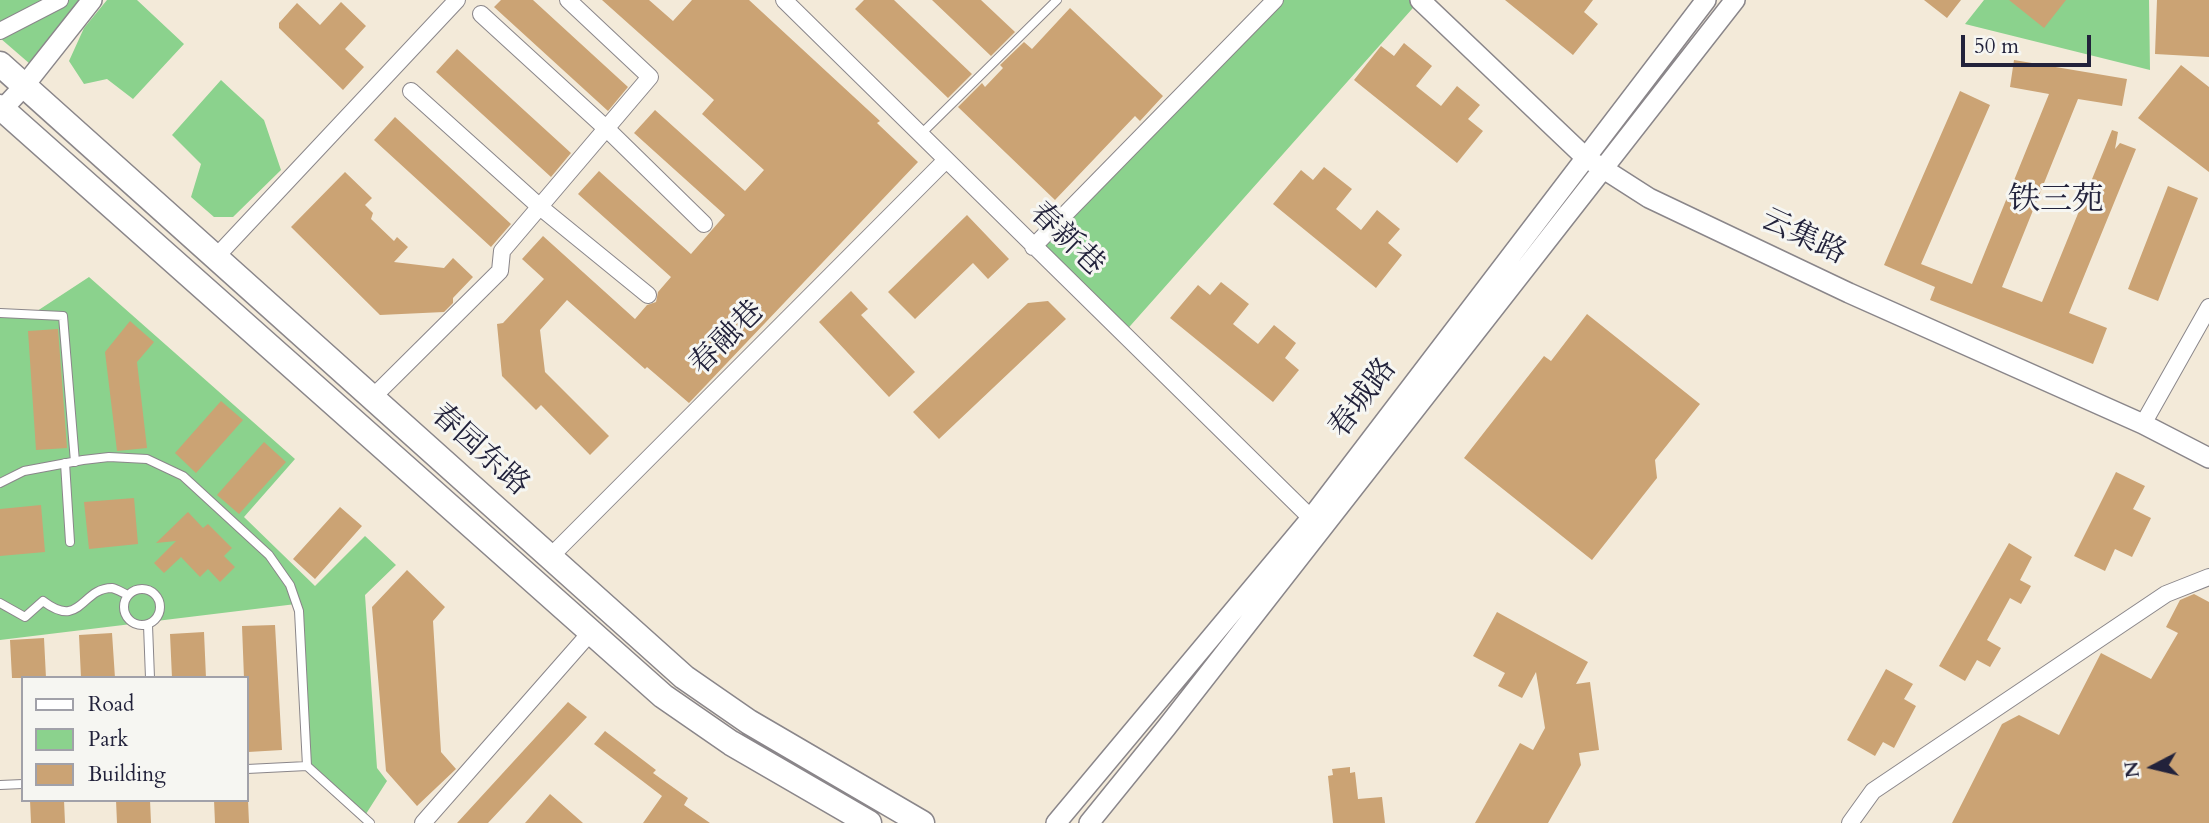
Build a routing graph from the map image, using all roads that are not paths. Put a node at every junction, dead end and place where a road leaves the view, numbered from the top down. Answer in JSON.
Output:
{"nodes":[{"id":1,"x":60,"y":0,"type":"edge"},
{"id":2,"x":92,"y":0,"type":"edge"},
{"id":3,"x":457,"y":0,"type":"edge"},
{"id":4,"x":568,"y":0,"type":"edge"},
{"id":5,"x":784,"y":0,"type":"edge"},
{"id":6,"x":1057,"y":0,"type":"edge"},
{"id":7,"x":1275,"y":0,"type":"edge"},
{"id":8,"x":1420,"y":0,"type":"edge"},
{"id":9,"x":1706,"y":0,"type":"edge"},
{"id":10,"x":1735,"y":0,"type":"edge"},
{"id":11,"x":481,"y":15,"type":"dead end"},
{"id":12,"x":0,"y":31,"type":"edge"},
{"id":13,"x":0,"y":64,"type":"edge"},
{"id":14,"x":24,"y":86,"type":"junction"},
{"id":15,"x":411,"y":91,"type":"dead end"},
{"id":16,"x":1,"y":110,"type":"edge"},
{"id":17,"x":606,"y":129,"type":"junction"},
{"id":18,"x":920,"y":135,"type":"junction"},
{"id":19,"x":1585,"y":157,"type":"junction"},
{"id":20,"x":946,"y":160,"type":"junction"},
{"id":21,"x":1603,"y":170,"type":"junction"},
{"id":22,"x":540,"y":207,"type":"junction"},
{"id":23,"x":704,"y":224,"type":"dead end"},
{"id":24,"x":1033,"y":247,"type":"junction"},
{"id":25,"x":216,"y":257,"type":"junction"},
{"id":26,"x":648,"y":295,"type":"dead end"},
{"id":27,"x":2209,"y":307,"type":"edge"},
{"id":28,"x":0,"y":313,"type":"edge"},
{"id":29,"x":372,"y":398,"type":"junction"},
{"id":30,"x":2143,"y":424,"type":"junction"},
{"id":31,"x":2209,"y":458,"type":"edge"},
{"id":32,"x":70,"y":463,"type":"junction"},
{"id":33,"x":0,"y":482,"type":"edge"},
{"id":34,"x":1311,"y":518,"type":"junction"},
{"id":35,"x":71,"y":542,"type":"dead end"},
{"id":36,"x":550,"y":557,"type":"junction"},
{"id":37,"x":2209,"y":577,"type":"edge"},
{"id":38,"x":128,"y":595,"type":"junction"},
{"id":39,"x":0,"y":603,"type":"edge"},
{"id":40,"x":148,"y":625,"type":"junction"},
{"id":41,"x":590,"y":632,"type":"junction"},
{"id":42,"x":150,"y":676,"type":"edge"},
{"id":43,"x":307,"y":766,"type":"junction"},
{"id":44,"x":248,"y":769,"type":"edge"},
{"id":45,"x":21,"y":784,"type":"edge"},
{"id":46,"x":0,"y":785,"type":"edge"},
{"id":47,"x":370,"y":823,"type":"edge"},
{"id":48,"x":423,"y":823,"type":"edge"},
{"id":49,"x":869,"y":823,"type":"edge"},
{"id":50,"x":922,"y":823,"type":"edge"},
{"id":51,"x":1056,"y":823,"type":"edge"},
{"id":52,"x":1089,"y":823,"type":"edge"},
{"id":53,"x":1850,"y":823,"type":"edge"}],
"edges":[{"from":1,"to":12,"type":"street"},
{"from":2,"to":14,"type":"street"},
{"from":3,"to":25,"type":"street"},
{"from":4,"to":17,"type":"street"},
{"from":5,"to":18,"type":"street","name":"春新巷"},
{"from":6,"to":18,"type":"lane"},
{"from":7,"to":24,"type":"street"},
{"from":8,"to":19,"type":"street","name":"云集路"},
{"from":9,"to":19,"type":"street","name":"春城路"},
{"from":10,"to":21,"type":"street","name":"春城路"},
{"from":11,"to":17,"type":"street"},
{"from":13,"to":14,"type":"main road","name":"春园东路"},
{"from":14,"to":16,"type":"street"},
{"from":14,"to":25,"type":"main road","name":"春园东路"},
{"from":15,"to":22,"type":"street"},
{"from":16,"to":41,"type":"main road","name":"春园东路"},
{"from":17,"to":22,"type":"street"},
{"from":17,"to":23,"type":"street"},
{"from":18,"to":20,"type":"street","name":"春新巷"},
{"from":19,"to":21,"type":"street","name":"云集路"},
{"from":19,"to":34,"type":"street","name":"春城路"},
{"from":20,"to":24,"type":"street","name":"春新巷"},
{"from":20,"to":36,"type":"street","name":"春融巷"},
{"from":21,"to":30,"type":"street","name":"云集路"},
{"from":21,"to":52,"type":"street","name":"春城路"},
{"from":22,"to":26,"type":"street"},
{"from":22,"to":29,"type":"street"},
{"from":24,"to":34,"type":"street","name":"春新巷"},
{"from":25,"to":29,"type":"main road","name":"春园东路"},
{"from":27,"to":30,"type":"street"},
{"from":28,"to":32,"type":"lane"},
{"from":29,"to":36,"type":"main road","name":"春园东路"},
{"from":30,"to":31,"type":"street","name":"云集路"},
{"from":32,"to":33,"type":"lane"},
{"from":32,"to":35,"type":"lane"},
{"from":32,"to":43,"type":"lane"},
{"from":34,"to":51,"type":"street","name":"春城路"},
{"from":36,"to":50,"type":"main road","name":"春园东路"},
{"from":37,"to":53,"type":"street"},
{"from":38,"to":39,"type":"lane"},
{"from":38,"to":40,"type":"lane"},
{"from":38,"to":40,"type":"lane"},
{"from":40,"to":42,"type":"lane"},
{"from":41,"to":48,"type":"street"},
{"from":41,"to":49,"type":"main road","name":"春园东路"},
{"from":43,"to":44,"type":"lane"},
{"from":43,"to":47,"type":"lane"},
{"from":45,"to":46,"type":"lane"}]}
